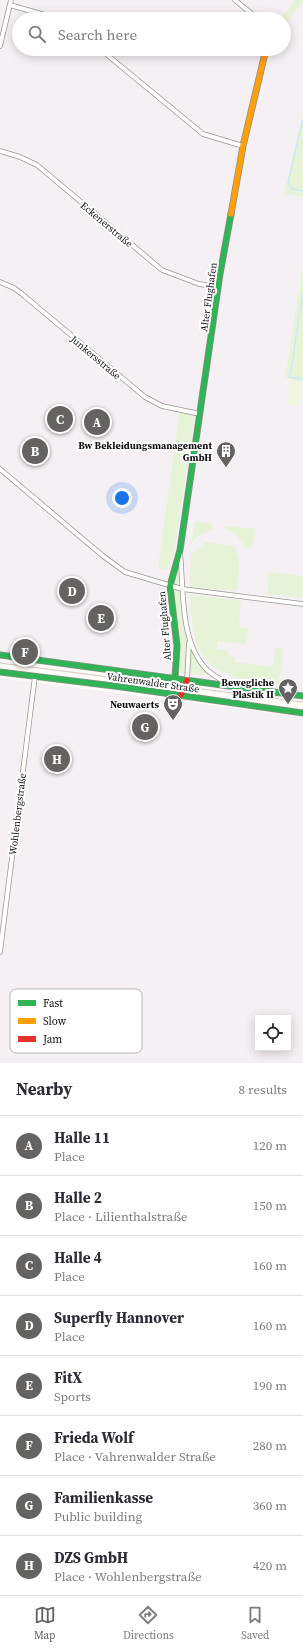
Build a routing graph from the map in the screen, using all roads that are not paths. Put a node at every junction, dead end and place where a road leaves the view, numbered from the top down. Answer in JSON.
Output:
{"nodes":[{"id":1,"x":11,"y":0,"type":"edge"},
{"id":2,"x":235,"y":0,"type":"edge"},
{"id":3,"x":10,"y":5,"type":"junction"},
{"id":4,"x":34,"y":12,"type":"edge"},
{"id":5,"x":250,"y":12,"type":"edge"},
{"id":6,"x":0,"y":46,"type":"edge"},
{"id":7,"x":108,"y":56,"type":"edge"},
{"id":8,"x":264,"y":56,"type":"edge"},
{"id":9,"x":243,"y":146,"type":"junction"},
{"id":10,"x":0,"y":151,"type":"edge"},
{"id":11,"x":0,"y":282,"type":"edge"},
{"id":12,"x":218,"y":287,"type":"junction"},
{"id":13,"x":200,"y":414,"type":"junction"},
{"id":14,"x":0,"y":469,"type":"edge"},
{"id":15,"x":180,"y":550,"type":"junction"},
{"id":16,"x":170,"y":586,"type":"junction"},
{"id":17,"x":182,"y":589,"type":"junction"},
{"id":18,"x":303,"y":604,"type":"edge"},
{"id":19,"x":190,"y":640,"type":"junction"},
{"id":20,"x":0,"y":655,"type":"edge"},
{"id":21,"x":0,"y":672,"type":"edge"},
{"id":22,"x":35,"y":676,"type":"junction"},
{"id":23,"x":175,"y":678,"type":"junction"},
{"id":24,"x":187,"y":680,"type":"junction"},
{"id":25,"x":230,"y":686,"type":"junction"},
{"id":26,"x":181,"y":695,"type":"junction"},
{"id":27,"x":303,"y":696,"type":"edge"},
{"id":28,"x":303,"y":713,"type":"edge"},
{"id":29,"x":0,"y":952,"type":"edge"}],
"edges":[{"from":1,"to":3,"type":"street"},
{"from":2,"to":5,"type":"street"},
{"from":3,"to":4,"type":"street"},
{"from":3,"to":6,"type":"street"},
{"from":7,"to":9,"type":"street"},
{"from":8,"to":9,"type":"main road","name":"Alter Flughafen"},
{"from":9,"to":12,"type":"main road","name":"Alter Flughafen"},
{"from":10,"to":12,"type":"street","name":"Eckenerstraße"},
{"from":11,"to":13,"type":"street","name":"Junkersstraße"},
{"from":12,"to":13,"type":"main road","name":"Alter Flughafen"},
{"from":13,"to":15,"type":"main road","name":"Alter Flughafen"},
{"from":14,"to":16,"type":"street"},
{"from":15,"to":16,"type":"main road","name":"Alter Flughafen"},
{"from":15,"to":17,"type":"street","name":"Alter Flughafen"},
{"from":16,"to":17,"type":"street"},
{"from":16,"to":23,"type":"main road","name":"Alter Flughafen"},
{"from":17,"to":18,"type":"street"},
{"from":17,"to":19,"type":"street","name":"Alter Flughafen"},
{"from":19,"to":24,"type":"street","name":"Alter Flughafen"},
{"from":19,"to":25,"type":"street","name":"Alter Flughafen"},
{"from":20,"to":23,"type":"main road","name":"Vahrenwalder Straße"},
{"from":21,"to":22,"type":"main road","name":"Vahrenwalder Straße"},
{"from":22,"to":26,"type":"main road","name":"Vahrenwalder Straße"},
{"from":22,"to":29,"type":"street","name":"Wohlenbergstraße"},
{"from":23,"to":24,"type":"main road","name":"Vahrenwalder Straße"},
{"from":23,"to":26,"type":"main road"},
{"from":24,"to":25,"type":"main road","name":"Vahrenwalder Straße"},
{"from":24,"to":26,"type":"main road"},
{"from":25,"to":27,"type":"main road","name":"Vahrenwalder Straße"},
{"from":26,"to":28,"type":"main road","name":"Vahrenwalder Straße"}]}
